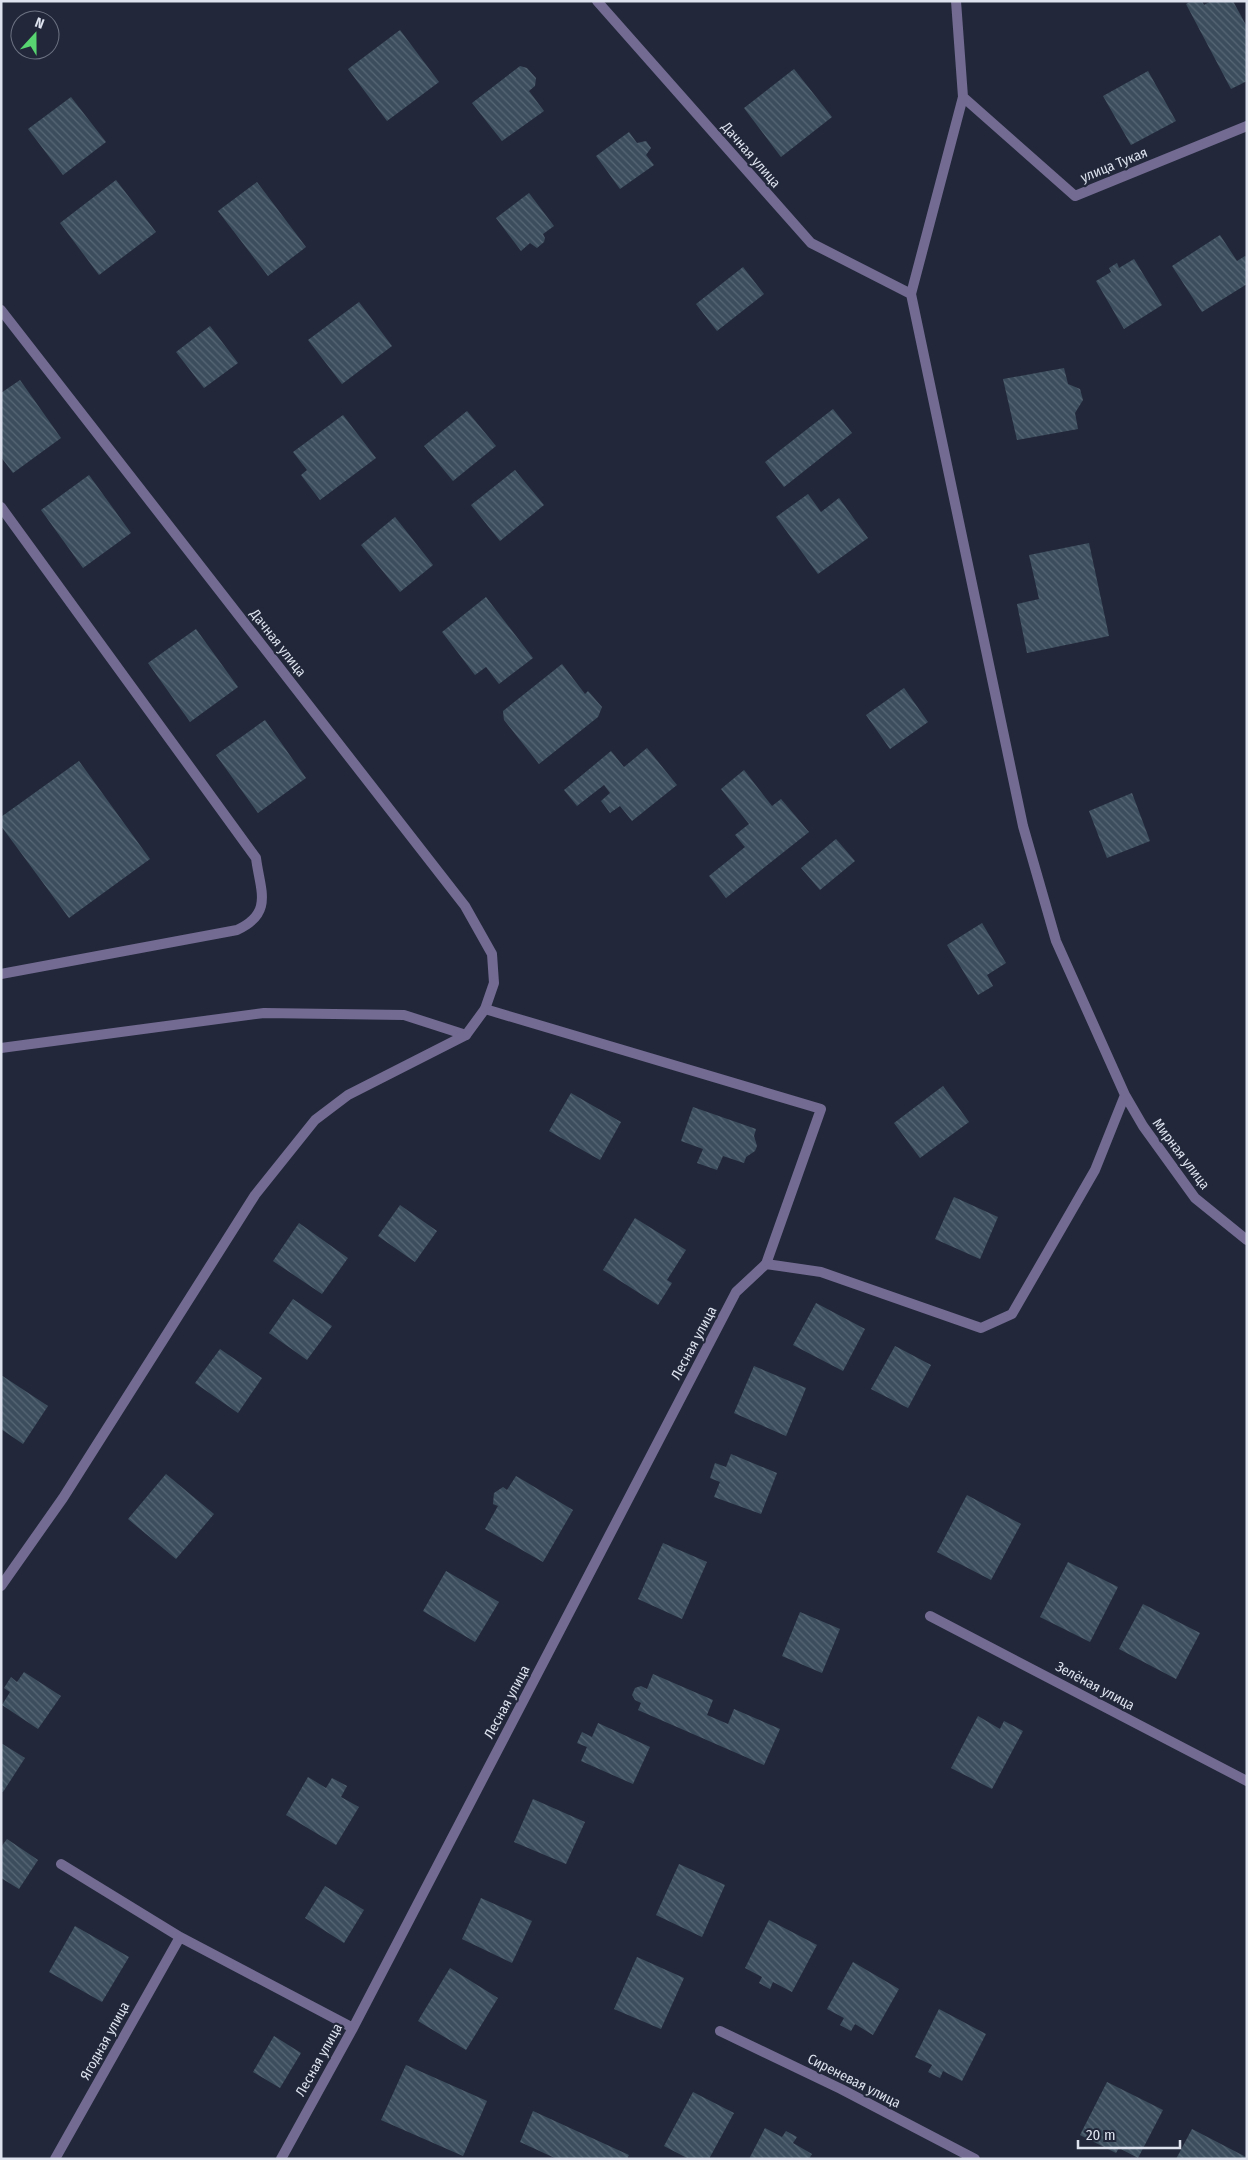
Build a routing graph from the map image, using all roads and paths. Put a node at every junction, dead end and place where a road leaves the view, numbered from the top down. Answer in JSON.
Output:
{"nodes":[{"id":1,"x":597,"y":1,"type":"edge"},
{"id":2,"x":956,"y":1,"type":"edge"},
{"id":3,"x":963,"y":97,"type":"junction"},
{"id":4,"x":1247,"y":126,"type":"edge"},
{"id":5,"x":911,"y":294,"type":"junction"},
{"id":6,"x":1,"y":310,"type":"edge"},
{"id":7,"x":1,"y":507,"type":"edge"},
{"id":8,"x":1,"y":974,"type":"edge"},
{"id":9,"x":485,"y":1009,"type":"junction"},
{"id":10,"x":466,"y":1035,"type":"junction"},
{"id":11,"x":1,"y":1048,"type":"edge"},
{"id":12,"x":1125,"y":1095,"type":"junction"},
{"id":13,"x":1247,"y":1240,"type":"edge"},
{"id":14,"x":766,"y":1264,"type":"junction"},
{"id":15,"x":1,"y":1586,"type":"edge"},
{"id":16,"x":930,"y":1616,"type":"dead end"},
{"id":17,"x":1247,"y":1781,"type":"edge"},
{"id":18,"x":61,"y":1864,"type":"dead end"},
{"id":19,"x":180,"y":1937,"type":"junction"},
{"id":20,"x":353,"y":2028,"type":"junction"},
{"id":21,"x":720,"y":2031,"type":"dead end"},
{"id":22,"x":55,"y":2159,"type":"edge"},
{"id":23,"x":282,"y":2159,"type":"edge"},
{"id":24,"x":975,"y":2159,"type":"edge"}],
"edges":[{"from":1,"to":5,"type":"street","name":"Дачная улица"},
{"from":2,"to":3,"type":"street"},
{"from":3,"to":4,"type":"street","name":"улица Тукая"},
{"from":3,"to":5,"type":"street"},
{"from":5,"to":12,"type":"street","name":"Мирная улица"},
{"from":6,"to":9,"type":"street","name":"Дачная улица"},
{"from":7,"to":8,"type":"street"},
{"from":9,"to":10,"type":"street","name":"Дачная улица"},
{"from":9,"to":14,"type":"street"},
{"from":10,"to":11,"type":"street"},
{"from":10,"to":15,"type":"street"},
{"from":12,"to":13,"type":"street","name":"Мирная улица"},
{"from":12,"to":14,"type":"street"},
{"from":14,"to":20,"type":"street","name":"Лесная улица"},
{"from":16,"to":17,"type":"street","name":"Зелёная улица"},
{"from":18,"to":19,"type":"street"},
{"from":19,"to":20,"type":"street"},
{"from":19,"to":22,"type":"street","name":"Ягодная улица"},
{"from":20,"to":23,"type":"street","name":"Лесная улица"},
{"from":21,"to":24,"type":"street","name":"Сиреневая улица"}]}
